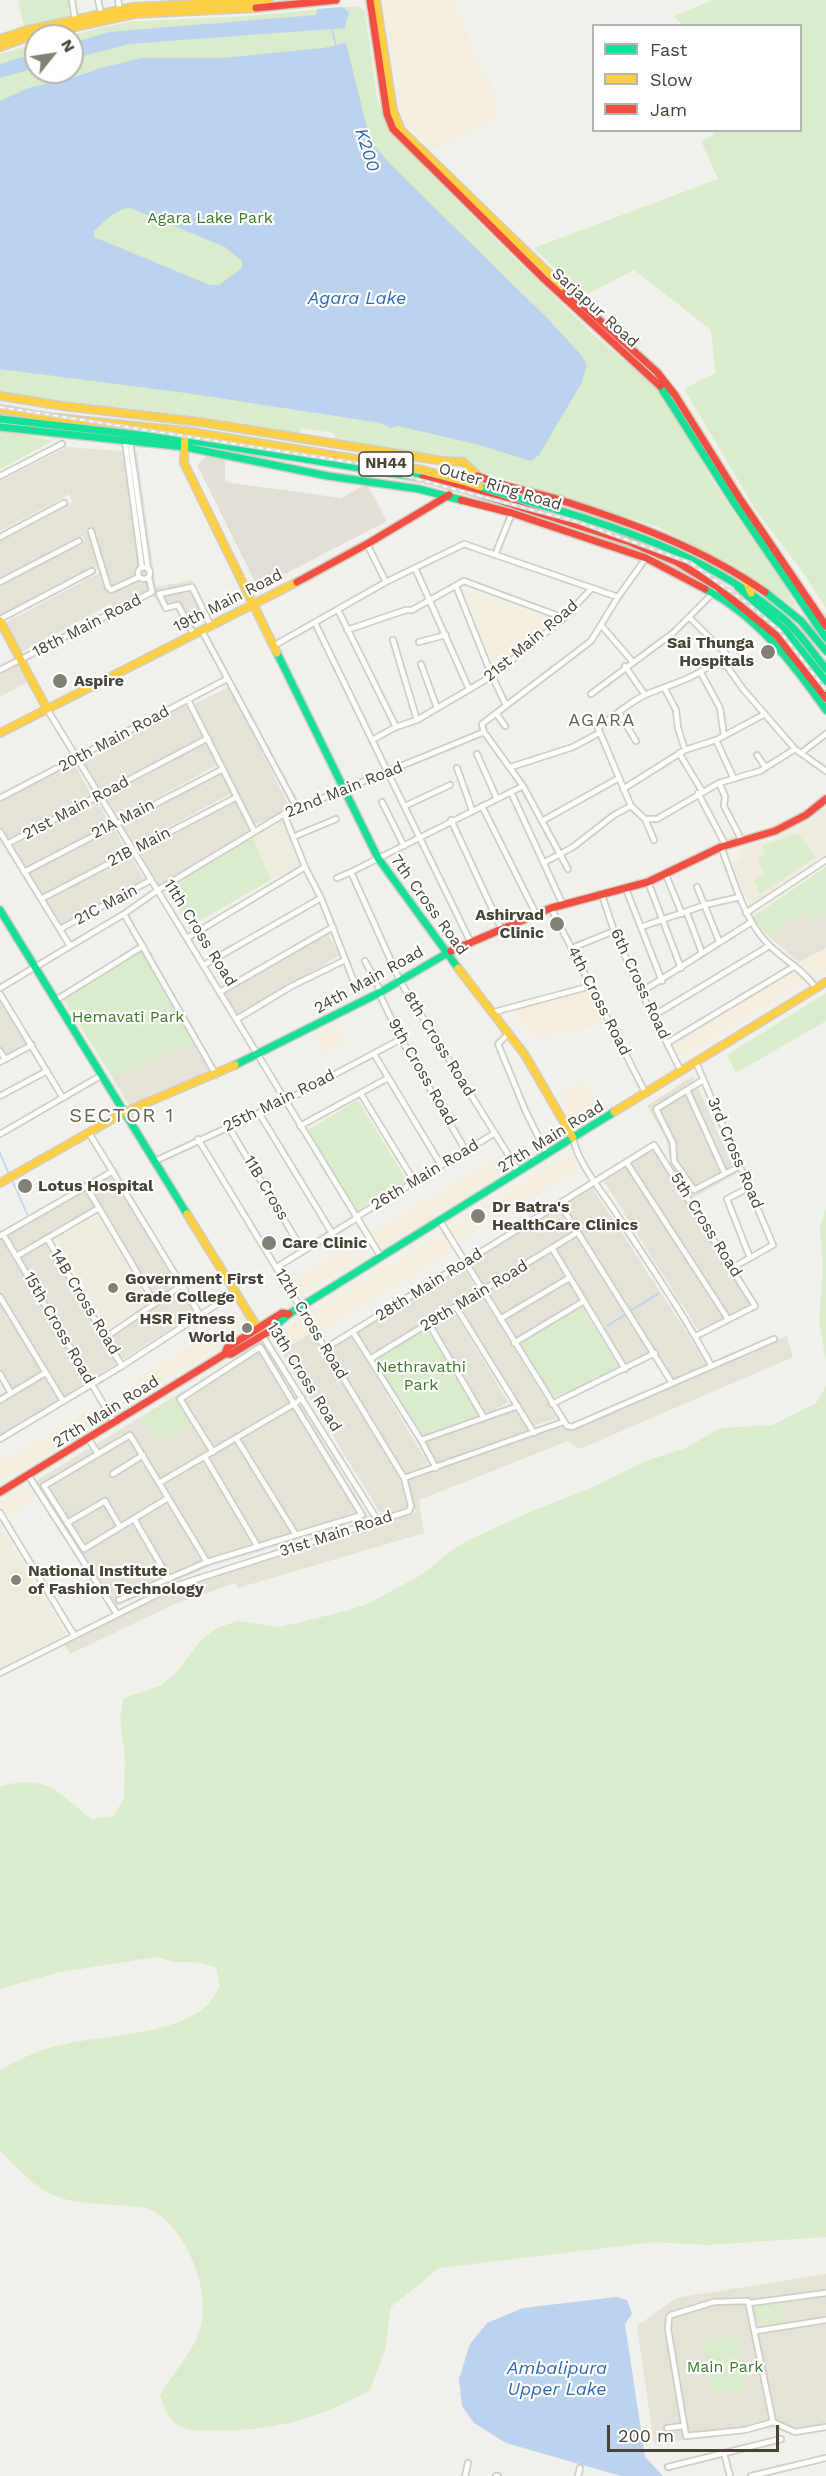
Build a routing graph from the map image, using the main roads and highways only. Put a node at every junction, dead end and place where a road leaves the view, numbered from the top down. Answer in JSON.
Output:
{"nodes":[{"id":1,"x":269,"y":0,"type":"edge"},
{"id":2,"x":336,"y":0,"type":"edge"},
{"id":3,"x":370,"y":0,"type":"edge"},
{"id":4,"x":376,"y":0,"type":"edge"},
{"id":5,"x":254,"y":1,"type":"edge"},
{"id":6,"x":193,"y":2,"type":"edge"},
{"id":7,"x":142,"y":3,"type":"edge"},
{"id":8,"x":164,"y":3,"type":"edge"},
{"id":9,"x":75,"y":22,"type":"junction"},
{"id":10,"x":0,"y":39,"type":"edge"},
{"id":11,"x":0,"y":47,"type":"edge"},
{"id":12,"x":522,"y":253,"type":"junction"},
{"id":13,"x":0,"y":396,"type":"edge"},
{"id":14,"x":0,"y":409,"type":"edge"},
{"id":15,"x":0,"y":419,"type":"edge"},
{"id":16,"x":0,"y":427,"type":"edge"},
{"id":17,"x":185,"y":431,"type":"junction"},
{"id":18,"x":185,"y":444,"type":"junction"},
{"id":19,"x":455,"y":483,"type":"junction"},
{"id":20,"x":449,"y":496,"type":"junction"},
{"id":21,"x":745,"y":578,"type":"junction"},
{"id":22,"x":734,"y":582,"type":"junction"},
{"id":23,"x":715,"y":590,"type":"junction"},
{"id":24,"x":752,"y":594,"type":"junction"},
{"id":25,"x":255,"y":604,"type":"junction"},
{"id":26,"x":0,"y":620,"type":"edge"},
{"id":27,"x":826,"y":626,"type":"edge"},
{"id":28,"x":826,"y":638,"type":"edge"},
{"id":29,"x":826,"y":651,"type":"edge"},
{"id":30,"x":826,"y":669,"type":"edge"},
{"id":31,"x":826,"y":681,"type":"edge"},
{"id":32,"x":826,"y":698,"type":"edge"},
{"id":33,"x":47,"y":708,"type":"junction"},
{"id":34,"x":826,"y":710,"type":"edge"},
{"id":35,"x":0,"y":733,"type":"edge"},
{"id":36,"x":826,"y":799,"type":"edge"},
{"id":37,"x":0,"y":910,"type":"edge"},
{"id":38,"x":446,"y":952,"type":"junction"},
{"id":39,"x":826,"y":982,"type":"edge"},
{"id":40,"x":125,"y":1112,"type":"junction"},
{"id":41,"x":573,"y":1138,"type":"junction"},
{"id":42,"x":0,"y":1183,"type":"edge"},
{"id":43,"x":260,"y":1332,"type":"junction"},
{"id":44,"x":0,"y":1492,"type":"edge"}],
"edges":[{"from":1,"to":5,"type":"main road"},
{"from":2,"to":9,"type":"main road"},
{"from":3,"to":12,"type":"main road","name":"Sarjapur Road"},
{"from":4,"to":12,"type":"main road","name":"Sarjapur Road"},
{"from":5,"to":6,"type":"main road"},
{"from":6,"to":8,"type":"main road"},
{"from":7,"to":8,"type":"main road"},
{"from":7,"to":9,"type":"main road"},
{"from":9,"to":10,"type":"main road"},
{"from":9,"to":11,"type":"main road"},
{"from":12,"to":27,"type":"main road","name":"Sarjapur Road"},
{"from":12,"to":28,"type":"main road","name":"Sarjapur Road"},
{"from":13,"to":21,"type":"main road"},
{"from":14,"to":17,"type":"main road","name":"Outer Ring Road","number":"NH44"},
{"from":15,"to":18,"type":"main road","name":"Outer Ring Road","number":"NH44"},
{"from":16,"to":18,"type":"main road"},
{"from":17,"to":18,"type":"main road","name":"7th Cross Road"},
{"from":17,"to":19,"type":"main road","name":"Outer Ring Road","number":"NH44"},
{"from":18,"to":19,"type":"main road","name":"Outer Ring Road","number":"NH44"},
{"from":18,"to":20,"type":"main road"},
{"from":18,"to":25,"type":"main road","name":"7th Cross Road"},
{"from":19,"to":20,"type":"main road"},
{"from":19,"to":22,"type":"main road","name":"Outer Ring Road","number":"NH44"},
{"from":19,"to":23,"type":"main road","name":"Outer Ring Road","number":"NH44"},
{"from":20,"to":23,"type":"main road"},
{"from":20,"to":25,"type":"main road","name":"19th Main Road"},
{"from":21,"to":24,"type":"main road"},
{"from":21,"to":29,"type":"main road"},
{"from":22,"to":24,"type":"main road","name":"Outer Ring Road","number":"NH44"},
{"from":22,"to":31,"type":"main road","name":"Outer Ring Road"},
{"from":23,"to":32,"type":"main road","name":"Outer Ring Road","number":"NH44"},
{"from":23,"to":34,"type":"main road"},
{"from":24,"to":30,"type":"main road","name":"Outer Ring Road","number":"NH44"},
{"from":25,"to":33,"type":"main road","name":"19th Main Road"},
{"from":25,"to":38,"type":"main road","name":"7th Cross Road"},
{"from":26,"to":33,"type":"main road","name":"11th Cross Road"},
{"from":33,"to":35,"type":"main road","name":"19th Main Road"},
{"from":36,"to":38,"type":"main road","name":"24th Main Road"},
{"from":37,"to":40,"type":"main road","name":"13th Cross Road"},
{"from":38,"to":40,"type":"main road","name":"24th Main Road"},
{"from":38,"to":41,"type":"main road","name":"7th Cross Road"},
{"from":39,"to":41,"type":"main road","name":"27th Main Road"},
{"from":40,"to":42,"type":"main road","name":"24th Main Road"},
{"from":40,"to":43,"type":"main road","name":"13th Cross Road"},
{"from":41,"to":43,"type":"main road","name":"27th Main Road"},
{"from":43,"to":44,"type":"main road","name":"27th Main Road"}]}
